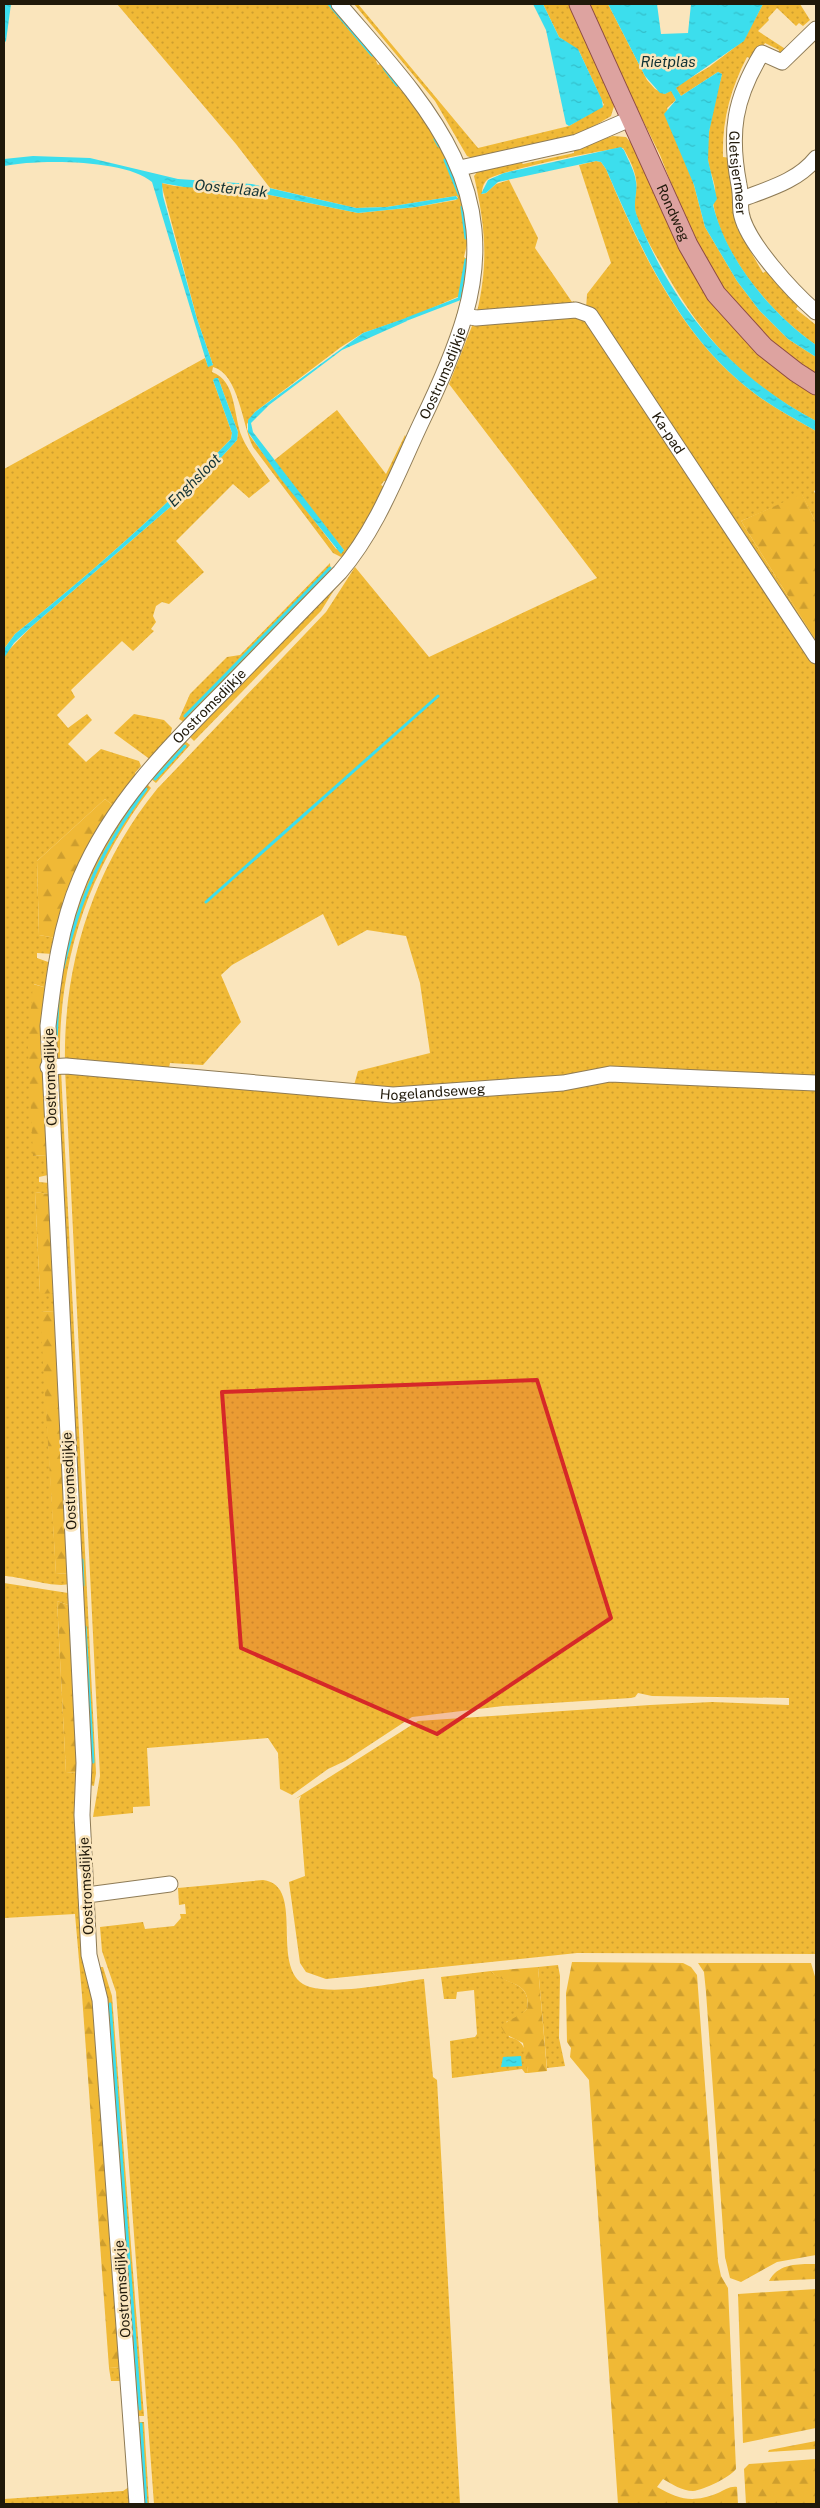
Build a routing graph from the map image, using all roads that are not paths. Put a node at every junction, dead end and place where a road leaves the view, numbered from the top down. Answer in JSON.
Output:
{"nodes":[{"id":1,"x":339,"y":4,"type":"edge"},
{"id":2,"x":580,"y":4,"type":"edge"},
{"id":3,"x":816,"y":29,"type":"edge"},
{"id":4,"x":630,"y":119,"type":"junction"},
{"id":5,"x":814,"y":166,"type":"edge"},
{"id":6,"x":460,"y":168,"type":"junction"},
{"id":7,"x":742,"y":199,"type":"junction"},
{"id":8,"x":816,"y":312,"type":"edge"},
{"id":9,"x":465,"y":316,"type":"junction"},
{"id":10,"x":816,"y":385,"type":"edge"},
{"id":11,"x":349,"y":561,"type":"joint"},
{"id":12,"x":816,"y":656,"type":"edge"},
{"id":13,"x":48,"y":1067,"type":"junction"},
{"id":14,"x":816,"y":1084,"type":"edge"},
{"id":15,"x":170,"y":1884,"type":"dead end"},
{"id":16,"x":87,"y":1895,"type":"junction"},
{"id":17,"x":138,"y":2504,"type":"edge"}],
"edges":[{"from":1,"to":6,"type":"street","name":"Oostrumsdijkje"},
{"from":2,"to":4,"type":"main road","name":"Rondweg"},
{"from":3,"to":7,"type":"street","name":"Gletsjermeer"},
{"from":4,"to":6,"type":"street"},
{"from":4,"to":10,"type":"main road","name":"Rondweg"},
{"from":5,"to":7,"type":"street"},
{"from":6,"to":9,"type":"street","name":"Oostrumsdijkje"},
{"from":7,"to":8,"type":"street","name":"Gletsjermeer"},
{"from":9,"to":11,"type":"street","name":"Oostrumsdijkje"},
{"from":9,"to":12,"type":"street","name":"Ka-pad"},
{"from":11,"to":13,"type":"street","name":"Oostromsdijkje"},
{"from":13,"to":14,"type":"street","name":"Hogelandseweg"},
{"from":13,"to":16,"type":"street","name":"Oostromsdijkje"},
{"from":15,"to":16,"type":"street"},
{"from":16,"to":17,"type":"street","name":"Oostromsdijkje"}]}
